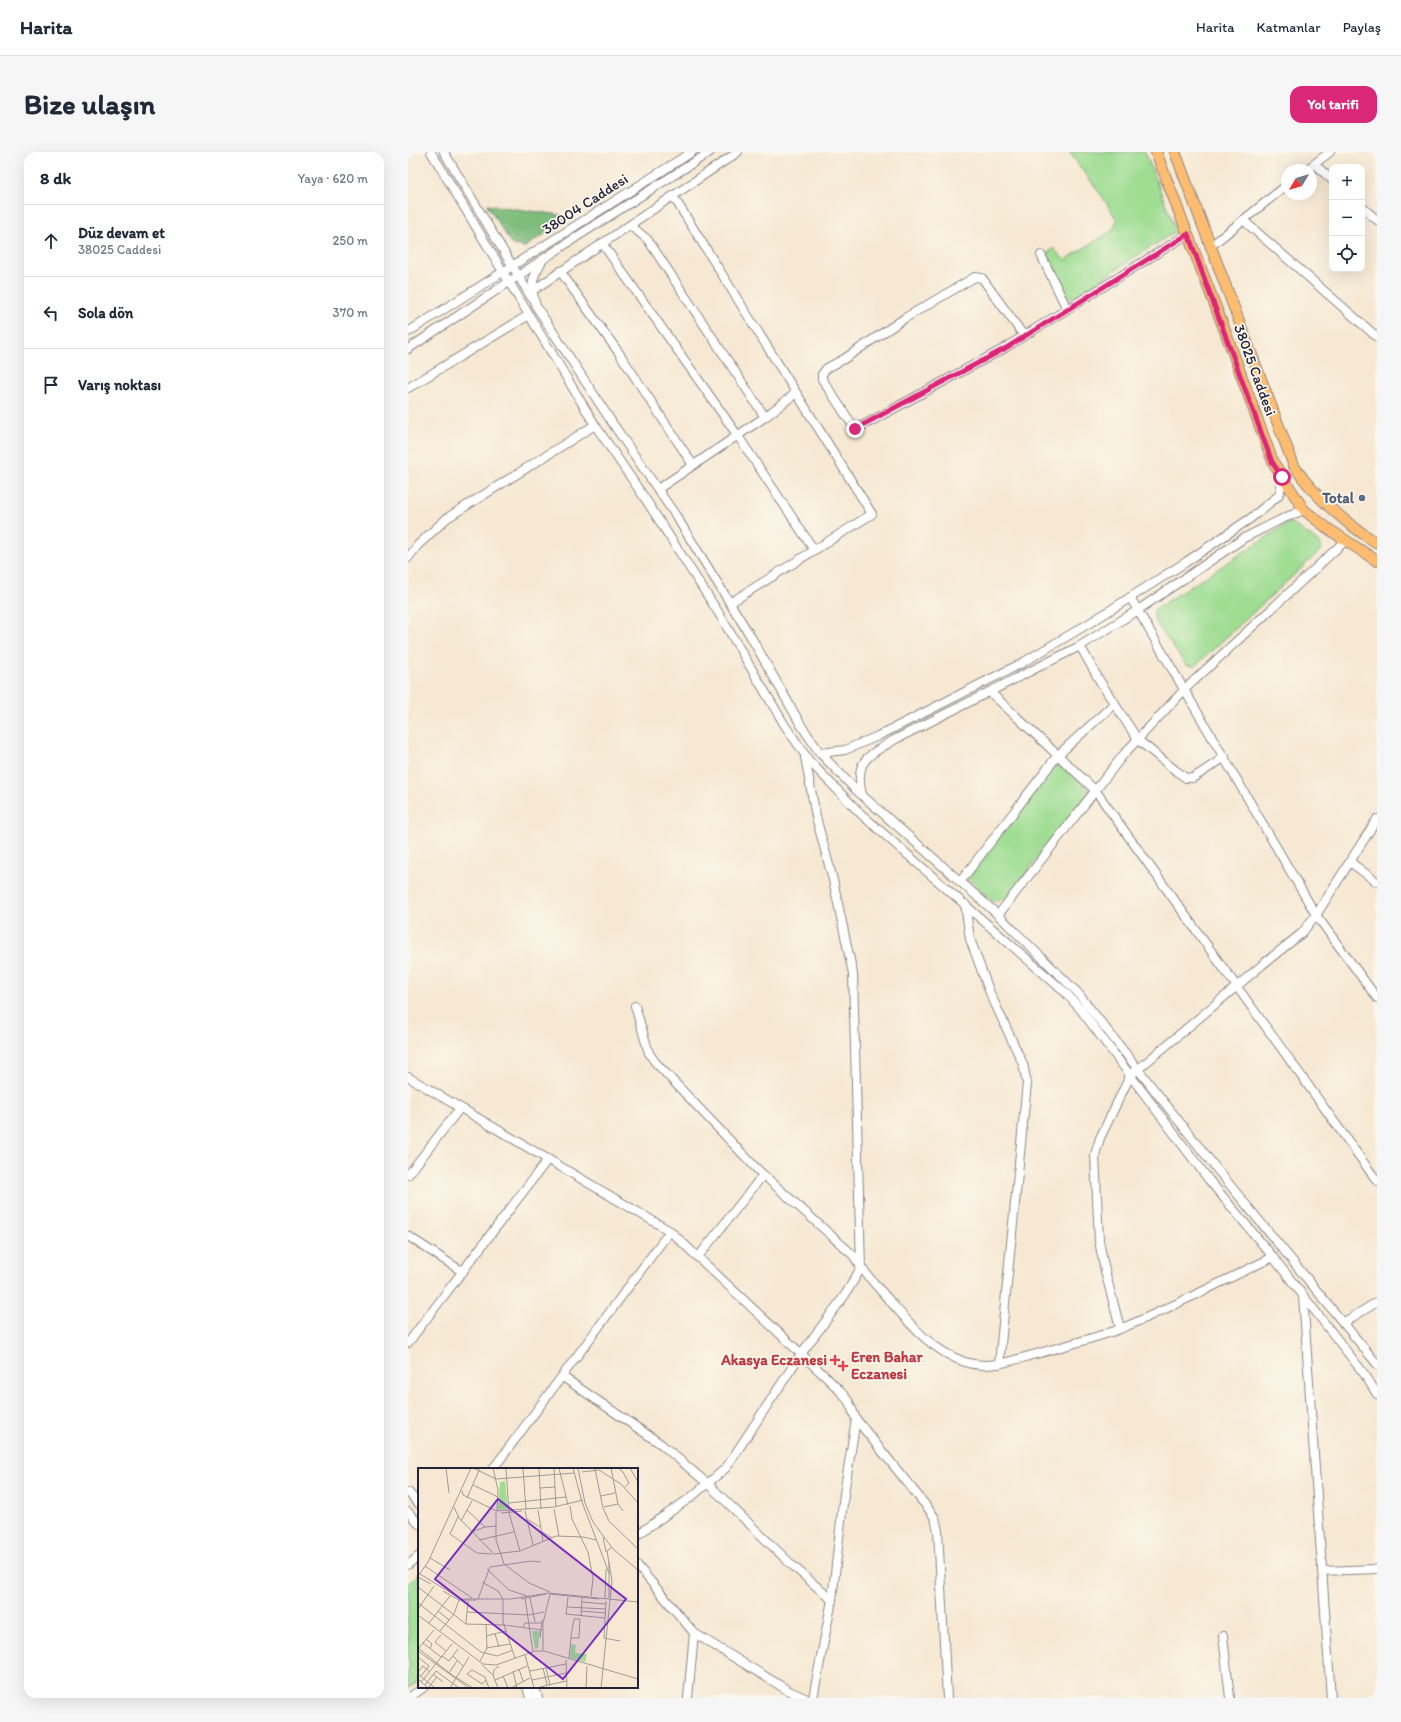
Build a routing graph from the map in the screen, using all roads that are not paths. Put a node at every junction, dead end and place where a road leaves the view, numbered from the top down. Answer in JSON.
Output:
{"nodes":[{"id":1,"x":431,"y":152,"type":"edge"},
{"id":2,"x":444,"y":152,"type":"edge"},
{"id":3,"x":692,"y":152,"type":"edge"},
{"id":4,"x":710,"y":152,"type":"edge"},
{"id":5,"x":738,"y":152,"type":"edge"},
{"id":6,"x":1156,"y":152,"type":"edge"},
{"id":7,"x":1175,"y":152,"type":"edge"},
{"id":8,"x":1330,"y":152,"type":"edge"},
{"id":9,"x":1314,"y":164,"type":"edge"},
{"id":10,"x":669,"y":167,"type":"junction"},
{"id":11,"x":1317,"y":167,"type":"edge"},
{"id":12,"x":673,"y":176,"type":"junction"},
{"id":13,"x":1329,"y":177,"type":"edge"},
{"id":14,"x":1281,"y":190,"type":"edge"},
{"id":15,"x":673,"y":196,"type":"junction"},
{"id":16,"x":1365,"y":210,"type":"edge"},
{"id":17,"x":1243,"y":220,"type":"junction"},
{"id":18,"x":1377,"y":220,"type":"edge"},
{"id":19,"x":630,"y":225,"type":"junction"},
{"id":20,"x":1188,"y":234,"type":"junction"},
{"id":21,"x":602,"y":243,"type":"junction"},
{"id":22,"x":1212,"y":245,"type":"junction"},
{"id":23,"x":1041,"y":255,"type":"dead end"},
{"id":24,"x":542,"y":261,"type":"junction"},
{"id":25,"x":514,"y":266,"type":"junction"},
{"id":26,"x":503,"y":272,"type":"junction"},
{"id":27,"x":560,"y":272,"type":"junction"},
{"id":28,"x":519,"y":277,"type":"junction"},
{"id":29,"x":510,"y":283,"type":"junction"},
{"id":30,"x":532,"y":291,"type":"junction"},
{"id":31,"x":536,"y":306,"type":"junction"},
{"id":32,"x":1067,"y":309,"type":"junction"},
{"id":33,"x":529,"y":315,"type":"junction"},
{"id":34,"x":408,"y":332,"type":"edge"},
{"id":35,"x":1024,"y":336,"type":"junction"},
{"id":36,"x":1377,"y":337,"type":"edge"},
{"id":37,"x":408,"y":349,"type":"edge"},
{"id":38,"x":408,"y":388,"type":"edge"},
{"id":39,"x":796,"y":393,"type":"junction"},
{"id":40,"x":765,"y":417,"type":"junction"},
{"id":41,"x":594,"y":425,"type":"junction"},
{"id":42,"x":738,"y":436,"type":"junction"},
{"id":43,"x":693,"y":465,"type":"junction"},
{"id":44,"x":1282,"y":477,"type":"junction"},
{"id":45,"x":658,"y":489,"type":"junction"},
{"id":46,"x":1304,"y":510,"type":"junction"},
{"id":47,"x":1346,"y":540,"type":"junction"},
{"id":48,"x":1377,"y":543,"type":"edge"},
{"id":49,"x":814,"y":550,"type":"junction"},
{"id":50,"x":408,"y":558,"type":"edge"},
{"id":51,"x":1377,"y":561,"type":"edge"},
{"id":52,"x":1130,"y":597,"type":"junction"},
{"id":53,"x":730,"y":603,"type":"junction"},
{"id":54,"x":1138,"y":610,"type":"junction"},
{"id":55,"x":1080,"y":646,"type":"junction"},
{"id":56,"x":1185,"y":689,"type":"junction"},
{"id":57,"x":990,"y":692,"type":"junction"},
{"id":58,"x":1114,"y":703,"type":"junction"},
{"id":59,"x":868,"y":740,"type":"junction"},
{"id":60,"x":1138,"y":740,"type":"junction"},
{"id":61,"x":820,"y":753,"type":"junction"},
{"id":62,"x":805,"y":754,"type":"junction"},
{"id":63,"x":870,"y":755,"type":"junction"},
{"id":64,"x":1057,"y":756,"type":"junction"},
{"id":65,"x":1225,"y":757,"type":"junction"},
{"id":66,"x":1095,"y":790,"type":"junction"},
{"id":67,"x":862,"y":795,"type":"junction"},
{"id":68,"x":1377,"y":819,"type":"edge"},
{"id":69,"x":1350,"y":862,"type":"junction"},
{"id":70,"x":960,"y":882,"type":"junction"},
{"id":71,"x":1377,"y":882,"type":"edge"},
{"id":72,"x":965,"y":904,"type":"junction"},
{"id":73,"x":998,"y":915,"type":"junction"},
{"id":74,"x":1316,"y":915,"type":"junction"},
{"id":75,"x":1236,"y":986,"type":"junction"},
{"id":76,"x":1377,"y":998,"type":"edge"},
{"id":77,"x":635,"y":1006,"type":"dead end"},
{"id":78,"x":1138,"y":1069,"type":"junction"},
{"id":79,"x":1130,"y":1076,"type":"junction"},
{"id":80,"x":408,"y":1077,"type":"edge"},
{"id":81,"x":460,"y":1108,"type":"junction"},
{"id":82,"x":548,"y":1159,"type":"junction"},
{"id":83,"x":408,"y":1175,"type":"edge"},
{"id":84,"x":763,"y":1175,"type":"junction"},
{"id":85,"x":1377,"y":1181,"type":"edge"},
{"id":86,"x":670,"y":1231,"type":"junction"},
{"id":87,"x":408,"y":1236,"type":"edge"},
{"id":88,"x":698,"y":1257,"type":"junction"},
{"id":89,"x":1273,"y":1257,"type":"junction"},
{"id":90,"x":860,"y":1268,"type":"junction"},
{"id":91,"x":464,"y":1272,"type":"junction"},
{"id":92,"x":1303,"y":1296,"type":"junction"},
{"id":93,"x":1377,"y":1302,"type":"edge"},
{"id":94,"x":1343,"y":1323,"type":"junction"},
{"id":95,"x":1120,"y":1328,"type":"junction"},
{"id":96,"x":408,"y":1343,"type":"edge"},
{"id":97,"x":801,"y":1354,"type":"junction"},
{"id":98,"x":999,"y":1364,"type":"junction"},
{"id":99,"x":1377,"y":1364,"type":"edge"},
{"id":100,"x":563,"y":1377,"type":"junction"},
{"id":101,"x":1377,"y":1394,"type":"edge"},
{"id":102,"x":856,"y":1419,"type":"junction"},
{"id":103,"x":494,"y":1468,"type":"edge"},
{"id":104,"x":708,"y":1484,"type":"junction"},
{"id":105,"x":408,"y":1492,"type":"edge"},
{"id":106,"x":418,"y":1503,"type":"edge"},
{"id":107,"x":408,"y":1512,"type":"edge"},
{"id":108,"x":418,"y":1523,"type":"edge"},
{"id":109,"x":638,"y":1534,"type":"edge"},
{"id":110,"x":418,"y":1557,"type":"edge"},
{"id":111,"x":408,"y":1565,"type":"edge"},
{"id":112,"x":638,"y":1566,"type":"edge"},
{"id":113,"x":1377,"y":1569,"type":"edge"},
{"id":114,"x":1322,"y":1572,"type":"junction"},
{"id":115,"x":832,"y":1600,"type":"junction"},
{"id":116,"x":694,"y":1633,"type":"junction"},
{"id":117,"x":1223,"y":1636,"type":"dead end"},
{"id":118,"x":423,"y":1688,"type":"edge"},
{"id":119,"x":527,"y":1688,"type":"edge"},
{"id":120,"x":535,"y":1688,"type":"edge"},
{"id":121,"x":409,"y":1698,"type":"edge"},
{"id":122,"x":530,"y":1698,"type":"edge"},
{"id":123,"x":538,"y":1698,"type":"edge"},
{"id":124,"x":688,"y":1698,"type":"edge"},
{"id":125,"x":805,"y":1698,"type":"edge"},
{"id":126,"x":813,"y":1698,"type":"edge"},
{"id":127,"x":947,"y":1698,"type":"edge"},
{"id":128,"x":1230,"y":1698,"type":"edge"},
{"id":129,"x":1331,"y":1698,"type":"edge"}],
"edges":[{"from":1,"to":26,"type":"street"},
{"from":2,"to":25,"type":"street"},
{"from":3,"to":10,"type":"street","name":"38004 Caddesi"},
{"from":4,"to":12,"type":"street","name":"38004 Caddesi"},
{"from":5,"to":15,"type":"street"},
{"from":6,"to":20,"type":"main road","name":"38025 Caddesi"},
{"from":7,"to":22,"type":"main road","name":"38025 Caddesi"},
{"from":8,"to":9,"type":"street"},
{"from":10,"to":12,"type":"street"},
{"from":10,"to":25,"type":"street","name":"38004 Caddesi"},
{"from":11,"to":13,"type":"street"},
{"from":12,"to":24,"type":"street","name":"38004 Caddesi"},
{"from":14,"to":17,"type":"street"},
{"from":15,"to":19,"type":"street"},
{"from":15,"to":39,"type":"street"},
{"from":16,"to":18,"type":"street"},
{"from":17,"to":22,"type":"street"},
{"from":17,"to":36,"type":"street"},
{"from":19,"to":21,"type":"street"},
{"from":19,"to":40,"type":"street"},
{"from":20,"to":32,"type":"street"},
{"from":20,"to":44,"type":"main road","name":"38025 Caddesi"},
{"from":21,"to":27,"type":"street"},
{"from":21,"to":42,"type":"street"},
{"from":22,"to":48,"type":"main road","name":"38025 Caddesi"},
{"from":23,"to":32,"type":"street"},
{"from":24,"to":28,"type":"street","name":"38004 Caddesi"},
{"from":24,"to":30,"type":"street"},
{"from":25,"to":26,"type":"street","name":"38004 Caddesi"},
{"from":25,"to":28,"type":"street"},
{"from":26,"to":29,"type":"street"},
{"from":26,"to":34,"type":"street","name":"38004 Caddesi"},
{"from":27,"to":30,"type":"street"},
{"from":27,"to":43,"type":"street"},
{"from":28,"to":29,"type":"street","name":"38004 Caddesi"},
{"from":28,"to":31,"type":"street"},
{"from":29,"to":33,"type":"street"},
{"from":29,"to":37,"type":"street","name":"38004 Caddesi"},
{"from":30,"to":31,"type":"street"},
{"from":31,"to":45,"type":"street"},
{"from":32,"to":35,"type":"street"},
{"from":33,"to":38,"type":"street"},
{"from":33,"to":41,"type":"street"},
{"from":35,"to":35,"type":"street"},
{"from":39,"to":40,"type":"street"},
{"from":39,"to":49,"type":"street"},
{"from":40,"to":42,"type":"street"},
{"from":41,"to":50,"type":"street"},
{"from":41,"to":62,"type":"street"},
{"from":42,"to":43,"type":"street"},
{"from":42,"to":49,"type":"street"},
{"from":43,"to":45,"type":"street"},
{"from":44,"to":46,"type":"main road","name":"38025 Caddesi"},
{"from":44,"to":52,"type":"street"},
{"from":45,"to":53,"type":"street"},
{"from":46,"to":47,"type":"main road","name":"38025 Caddesi"},
{"from":46,"to":54,"type":"street"},
{"from":47,"to":51,"type":"main road","name":"38025 Caddesi"},
{"from":47,"to":56,"type":"street"},
{"from":49,"to":53,"type":"street"},
{"from":52,"to":54,"type":"street"},
{"from":52,"to":59,"type":"street"},
{"from":53,"to":61,"type":"street"},
{"from":54,"to":55,"type":"street"},
{"from":54,"to":56,"type":"street"},
{"from":55,"to":57,"type":"street"},
{"from":55,"to":58,"type":"street"},
{"from":56,"to":60,"type":"street"},
{"from":56,"to":65,"type":"street"},
{"from":57,"to":63,"type":"street"},
{"from":57,"to":64,"type":"street"},
{"from":58,"to":60,"type":"street"},
{"from":58,"to":64,"type":"street"},
{"from":59,"to":61,"type":"street"},
{"from":59,"to":63,"type":"street"},
{"from":60,"to":65,"type":"street"},
{"from":60,"to":66,"type":"street"},
{"from":61,"to":67,"type":"street"},
{"from":62,"to":72,"type":"street"},
{"from":62,"to":90,"type":"street"},
{"from":63,"to":67,"type":"street"},
{"from":64,"to":66,"type":"street"},
{"from":64,"to":70,"type":"street"},
{"from":65,"to":74,"type":"street"},
{"from":66,"to":73,"type":"street"},
{"from":66,"to":75,"type":"street"},
{"from":67,"to":70,"type":"street"},
{"from":68,"to":69,"type":"street"},
{"from":69,"to":71,"type":"street"},
{"from":69,"to":74,"type":"street"},
{"from":70,"to":73,"type":"street"},
{"from":72,"to":79,"type":"street"},
{"from":72,"to":98,"type":"street"},
{"from":73,"to":78,"type":"street"},
{"from":74,"to":75,"type":"street"},
{"from":74,"to":76,"type":"street"},
{"from":75,"to":78,"type":"street"},
{"from":75,"to":85,"type":"street"},
{"from":77,"to":84,"type":"street"},
{"from":78,"to":79,"type":"street"},
{"from":78,"to":94,"type":"street"},
{"from":79,"to":89,"type":"street"},
{"from":79,"to":95,"type":"street"},
{"from":80,"to":81,"type":"street"},
{"from":81,"to":82,"type":"street"},
{"from":81,"to":83,"type":"street"},
{"from":82,"to":86,"type":"street"},
{"from":82,"to":91,"type":"street"},
{"from":84,"to":88,"type":"street"},
{"from":84,"to":90,"type":"street"},
{"from":86,"to":88,"type":"street"},
{"from":86,"to":100,"type":"street"},
{"from":87,"to":91,"type":"street"},
{"from":88,"to":97,"type":"street"},
{"from":89,"to":92,"type":"street"},
{"from":89,"to":95,"type":"street"},
{"from":90,"to":97,"type":"street"},
{"from":90,"to":98,"type":"street"},
{"from":91,"to":96,"type":"street"},
{"from":92,"to":101,"type":"street"},
{"from":92,"to":114,"type":"street"},
{"from":93,"to":94,"type":"street"},
{"from":94,"to":99,"type":"street"},
{"from":95,"to":98,"type":"street"},
{"from":97,"to":102,"type":"street"},
{"from":97,"to":104,"type":"street"},
{"from":100,"to":103,"type":"street"},
{"from":100,"to":104,"type":"street"},
{"from":102,"to":115,"type":"street"},
{"from":102,"to":127,"type":"street"},
{"from":104,"to":109,"type":"street"},
{"from":104,"to":115,"type":"street"},
{"from":105,"to":106,"type":"street"},
{"from":107,"to":108,"type":"street"},
{"from":110,"to":111,"type":"street"},
{"from":112,"to":116,"type":"street"},
{"from":113,"to":114,"type":"street"},
{"from":114,"to":129,"type":"street"},
{"from":115,"to":126,"type":"street"},
{"from":116,"to":124,"type":"street"},
{"from":116,"to":125,"type":"street"},
{"from":117,"to":128,"type":"street"},
{"from":118,"to":121,"type":"street"},
{"from":119,"to":122,"type":"street"},
{"from":120,"to":123,"type":"street"}]}
